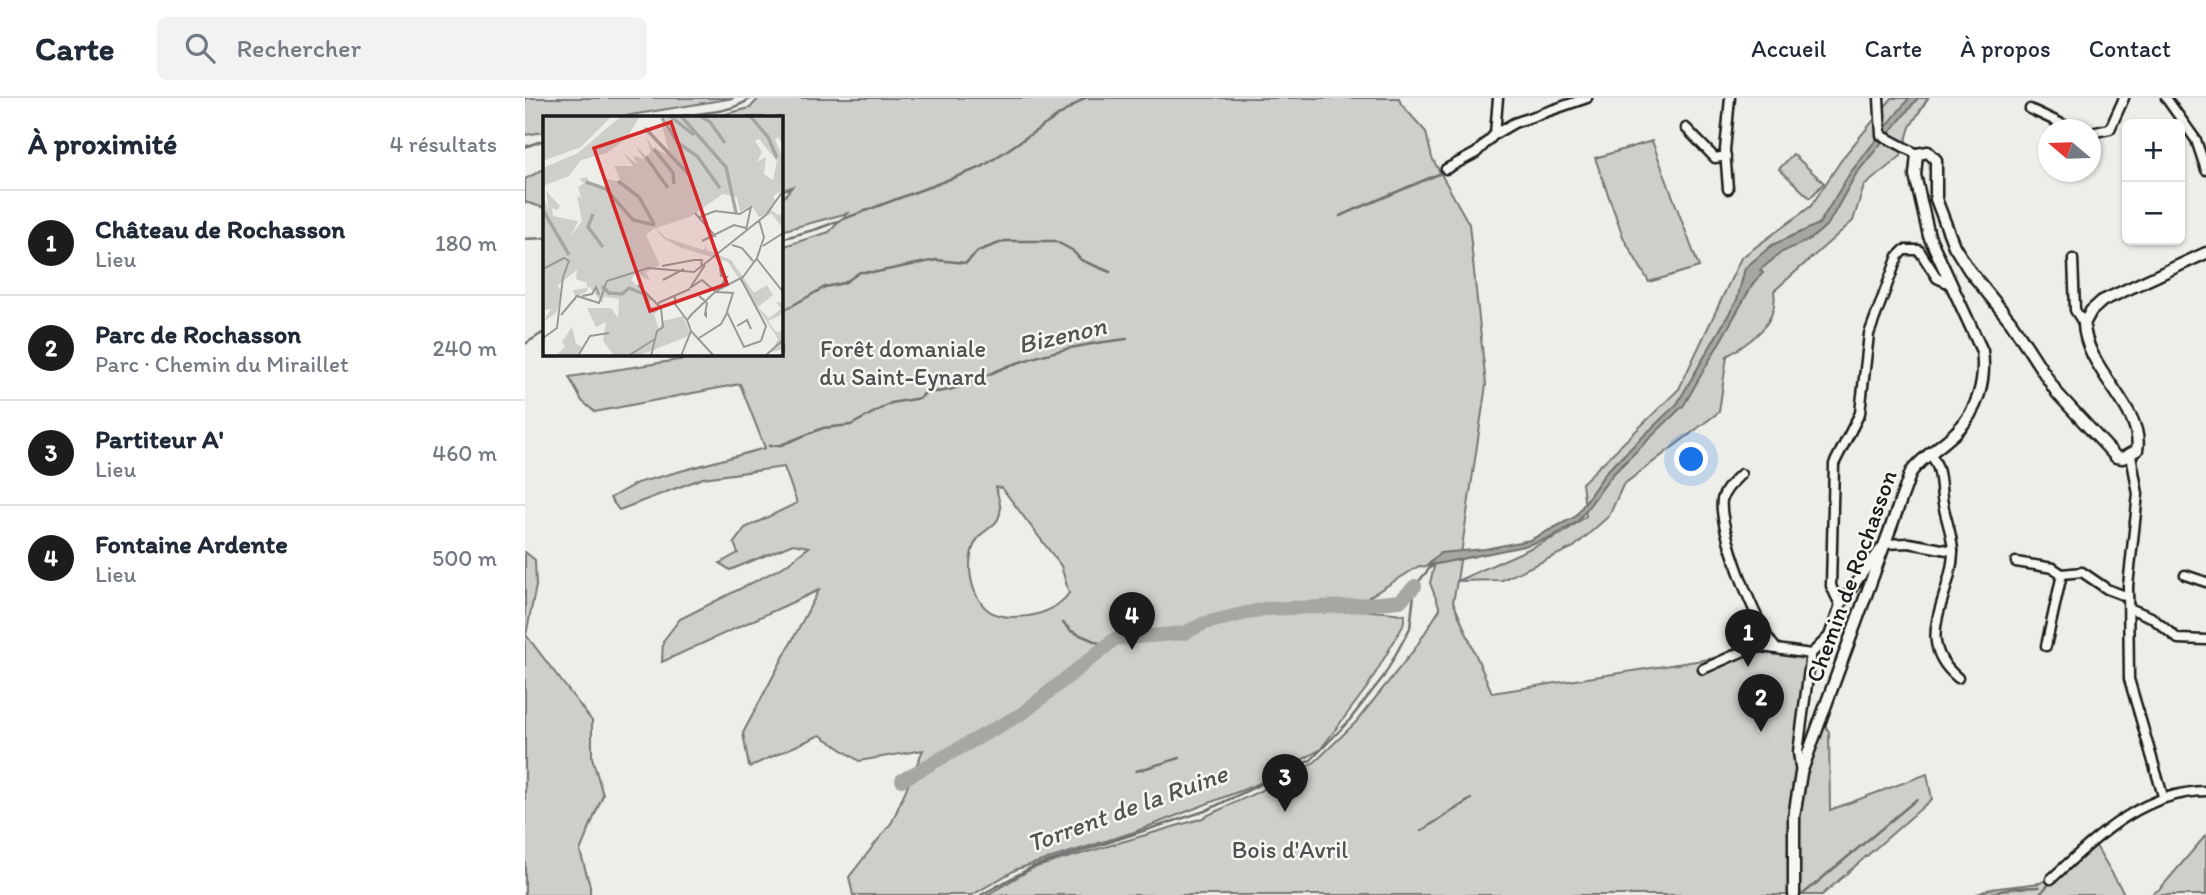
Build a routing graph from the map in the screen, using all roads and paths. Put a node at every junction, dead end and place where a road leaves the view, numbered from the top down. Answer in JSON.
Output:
{"nodes":[{"id":1,"x":1498,"y":98,"type":"edge"},
{"id":2,"x":1587,"y":98,"type":"edge"},
{"id":3,"x":1730,"y":98,"type":"edge"},
{"id":4,"x":1878,"y":98,"type":"edge"},
{"id":5,"x":2124,"y":98,"type":"edge"},
{"id":6,"x":2166,"y":98,"type":"edge"},
{"id":7,"x":2030,"y":109,"type":"dead end"},
{"id":8,"x":2051,"y":119,"type":"edge"},
{"id":9,"x":1686,"y":128,"type":"dead end"},
{"id":10,"x":2101,"y":131,"type":"edge"},
{"id":11,"x":1495,"y":134,"type":"junction"},
{"id":12,"x":1917,"y":154,"type":"junction"},
{"id":13,"x":1726,"y":156,"type":"junction"},
{"id":14,"x":1446,"y":169,"type":"dead end"},
{"id":15,"x":2206,"y":170,"type":"edge"},
{"id":16,"x":1728,"y":189,"type":"dead end"},
{"id":17,"x":2206,"y":253,"type":"edge"},
{"id":18,"x":2073,"y":259,"type":"dead end"},
{"id":19,"x":1948,"y":283,"type":"junction"},
{"id":20,"x":2084,"y":324,"type":"junction"},
{"id":21,"x":1929,"y":453,"type":"junction"},
{"id":22,"x":2131,"y":455,"type":"junction"},
{"id":23,"x":1741,"y":474,"type":"dead end"},
{"id":24,"x":1884,"y":544,"type":"junction"},
{"id":25,"x":1953,"y":551,"type":"junction"},
{"id":26,"x":2016,"y":562,"type":"dead end"},
{"id":27,"x":2062,"y":574,"type":"junction"},
{"id":28,"x":2185,"y":575,"type":"dead end"},
{"id":29,"x":2206,"y":582,"type":"edge"},
{"id":30,"x":2129,"y":597,"type":"junction"},
{"id":31,"x":1840,"y":605,"type":"junction"},
{"id":32,"x":2129,"y":608,"type":"junction"},
{"id":33,"x":2206,"y":640,"type":"edge"},
{"id":34,"x":2046,"y":646,"type":"dead end"},
{"id":35,"x":1775,"y":647,"type":"junction"},
{"id":36,"x":1811,"y":654,"type":"junction"},
{"id":37,"x":1703,"y":669,"type":"dead end"},
{"id":38,"x":1958,"y":678,"type":"dead end"},
{"id":39,"x":1801,"y":773,"type":"junction"},
{"id":40,"x":2206,"y":791,"type":"edge"},
{"id":41,"x":2163,"y":796,"type":"junction"},
{"id":42,"x":2051,"y":879,"type":"dead end"},
{"id":43,"x":1794,"y":895,"type":"edge"}],
"edges":[{"from":1,"to":11,"type":"street"},
{"from":2,"to":11,"type":"street"},
{"from":3,"to":13,"type":"street"},
{"from":4,"to":12,"type":"street"},
{"from":5,"to":10,"type":"street"},
{"from":6,"to":15,"type":"street"},
{"from":7,"to":8,"type":"street"},
{"from":9,"to":13,"type":"street"},
{"from":11,"to":14,"type":"street"},
{"from":12,"to":19,"type":"street","name":"Chemin de Rochasson"},
{"from":12,"to":22,"type":"street"},
{"from":13,"to":16,"type":"street"},
{"from":17,"to":20,"type":"street"},
{"from":18,"to":20,"type":"street"},
{"from":19,"to":21,"type":"street","name":"Chemin de Rochasson"},
{"from":19,"to":31,"type":"street"},
{"from":20,"to":22,"type":"street"},
{"from":21,"to":24,"type":"street","name":"Chemin de Rochasson"},
{"from":21,"to":25,"type":"street"},
{"from":22,"to":30,"type":"street"},
{"from":23,"to":35,"type":"street"},
{"from":24,"to":25,"type":"street"},
{"from":24,"to":31,"type":"street"},
{"from":24,"to":39,"type":"street","name":"Chemin de Rochasson"},
{"from":25,"to":38,"type":"street"},
{"from":26,"to":27,"type":"street"},
{"from":27,"to":30,"type":"street"},
{"from":27,"to":34,"type":"street"},
{"from":28,"to":29,"type":"street"},
{"from":30,"to":32,"type":"street"},
{"from":31,"to":36,"type":"street"},
{"from":32,"to":33,"type":"street"},
{"from":32,"to":41,"type":"street"},
{"from":35,"to":36,"type":"street"},
{"from":35,"to":37,"type":"street"},
{"from":36,"to":39,"type":"street"},
{"from":39,"to":43,"type":"street","name":"Chemin de Rochasson"},
{"from":40,"to":41,"type":"street"},
{"from":41,"to":42,"type":"street"}]}
